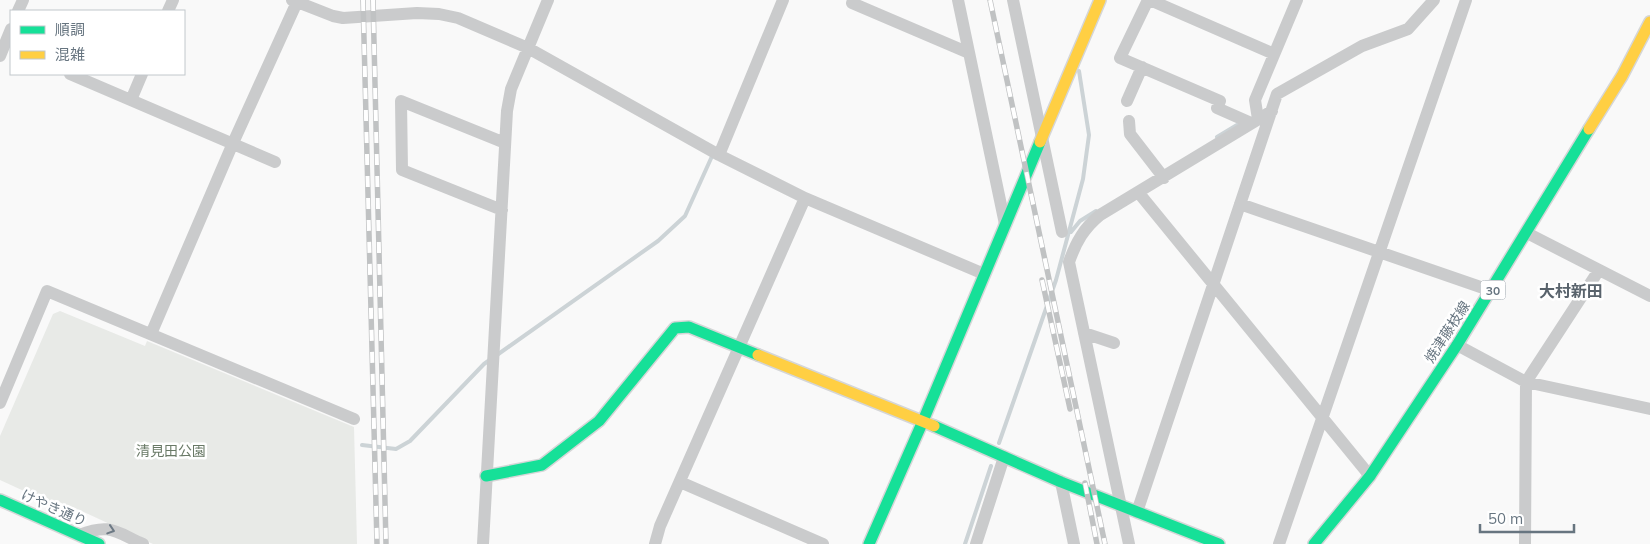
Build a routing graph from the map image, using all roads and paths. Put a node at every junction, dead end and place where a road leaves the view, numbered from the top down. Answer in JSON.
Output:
{"nodes":[{"id":1,"x":548,"y":0,"type":"edge"},
{"id":2,"x":783,"y":0,"type":"edge"},
{"id":3,"x":958,"y":0,"type":"edge"},
{"id":4,"x":1013,"y":0,"type":"edge"},
{"id":5,"x":1100,"y":0,"type":"edge"},
{"id":6,"x":1149,"y":0,"type":"edge"},
{"id":7,"x":1297,"y":0,"type":"edge"},
{"id":8,"x":1434,"y":0,"type":"edge"},
{"id":9,"x":1466,"y":0,"type":"edge"},
{"id":10,"x":295,"y":1,"type":"edge"},
{"id":11,"x":852,"y":3,"type":"dead end"},
{"id":12,"x":1650,"y":22,"type":"edge"},
{"id":13,"x":10,"y":32,"type":"edge"},
{"id":14,"x":528,"y":48,"type":"junction"},
{"id":15,"x":5,"y":50,"type":"edge"},
{"id":16,"x":969,"y":53,"type":"junction"},
{"id":17,"x":1274,"y":54,"type":"junction"},
{"id":18,"x":1142,"y":67,"type":"junction"},
{"id":19,"x":72,"y":75,"type":"edge"},
{"id":20,"x":142,"y":75,"type":"edge"},
{"id":21,"x":131,"y":100,"type":"junction"},
{"id":22,"x":1127,"y":101,"type":"dead end"},
{"id":23,"x":1272,"y":111,"type":"junction"},
{"id":24,"x":1129,"y":121,"type":"dead end"},
{"id":25,"x":1255,"y":121,"type":"junction"},
{"id":26,"x":1041,"y":139,"type":"junction"},
{"id":27,"x":233,"y":143,"type":"junction"},
{"id":28,"x":504,"y":143,"type":"junction"},
{"id":29,"x":715,"y":152,"type":"junction"},
{"id":30,"x":275,"y":162,"type":"dead end"},
{"id":31,"x":1164,"y":178,"type":"junction"},
{"id":32,"x":1138,"y":192,"type":"junction"},
{"id":33,"x":805,"y":198,"type":"junction"},
{"id":34,"x":1240,"y":204,"type":"junction"},
{"id":35,"x":502,"y":210,"type":"junction"},
{"id":36,"x":1005,"y":224,"type":"junction"},
{"id":37,"x":1062,"y":232,"type":"dead end"},
{"id":38,"x":1527,"y":233,"type":"junction"},
{"id":39,"x":1378,"y":252,"type":"junction"},
{"id":40,"x":1599,"y":270,"type":"junction"},
{"id":41,"x":984,"y":274,"type":"junction"},
{"id":42,"x":1213,"y":285,"type":"junction"},
{"id":43,"x":1492,"y":291,"type":"junction"},
{"id":44,"x":1650,"y":296,"type":"edge"},
{"id":45,"x":1084,"y":333,"type":"junction"},
{"id":46,"x":151,"y":334,"type":"junction"},
{"id":47,"x":1114,"y":343,"type":"dead end"},
{"id":48,"x":1458,"y":345,"type":"junction"},
{"id":49,"x":739,"y":346,"type":"junction"},
{"id":50,"x":1526,"y":382,"type":"junction"},
{"id":51,"x":0,"y":403,"type":"edge"},
{"id":52,"x":1650,"y":410,"type":"edge"},
{"id":53,"x":1321,"y":417,"type":"junction"},
{"id":54,"x":354,"y":419,"type":"dead end"},
{"id":55,"x":923,"y":421,"type":"junction"},
{"id":56,"x":1004,"y":457,"type":"junction"},
{"id":57,"x":486,"y":476,"type":"junction"},
{"id":58,"x":1370,"y":476,"type":"junction"},
{"id":59,"x":680,"y":482,"type":"junction"},
{"id":60,"x":1061,"y":482,"type":"junction"},
{"id":61,"x":0,"y":500,"type":"edge"},
{"id":62,"x":1121,"y":506,"type":"junction"},
{"id":63,"x":1137,"y":512,"type":"junction"},
{"id":64,"x":79,"y":535,"type":"junction"},
{"id":65,"x":98,"y":544,"type":"edge"},
{"id":66,"x":143,"y":544,"type":"edge"},
{"id":67,"x":483,"y":544,"type":"edge"},
{"id":68,"x":655,"y":544,"type":"edge"},
{"id":69,"x":823,"y":544,"type":"edge"},
{"id":70,"x":869,"y":544,"type":"edge"},
{"id":71,"x":976,"y":544,"type":"edge"},
{"id":72,"x":1074,"y":544,"type":"edge"},
{"id":73,"x":1129,"y":544,"type":"edge"},
{"id":74,"x":1219,"y":544,"type":"edge"},
{"id":75,"x":1278,"y":544,"type":"edge"},
{"id":76,"x":1314,"y":544,"type":"edge"},
{"id":77,"x":1525,"y":544,"type":"edge"}],
"edges":[{"from":1,"to":14,"type":"street"},
{"from":2,"to":29,"type":"street"},
{"from":3,"to":16,"type":"street"},
{"from":4,"to":26,"type":"street"},
{"from":5,"to":26,"type":"street"},
{"from":6,"to":17,"type":"street"},
{"from":6,"to":18,"type":"street"},
{"from":7,"to":17,"type":"street"},
{"from":8,"to":23,"type":"street"},
{"from":9,"to":39,"type":"street"},
{"from":10,"to":14,"type":"street"},
{"from":10,"to":27,"type":"street"},
{"from":11,"to":16,"type":"street"},
{"from":12,"to":38,"type":"street","name":"焼津藤枝線","number":"30"},
{"from":13,"to":15,"type":"street"},
{"from":14,"to":28,"type":"street"},
{"from":14,"to":29,"type":"street"},
{"from":16,"to":36,"type":"street"},
{"from":17,"to":25,"type":"street"},
{"from":18,"to":22,"type":"street"},
{"from":18,"to":25,"type":"street"},
{"from":19,"to":21,"type":"street"},
{"from":20,"to":21,"type":"street"},
{"from":21,"to":27,"type":"street"},
{"from":23,"to":25,"type":"street"},
{"from":23,"to":34,"type":"street"},
{"from":24,"to":31,"type":"street"},
{"from":25,"to":31,"type":"street"},
{"from":26,"to":36,"type":"street"},
{"from":26,"to":37,"type":"street"},
{"from":27,"to":30,"type":"street"},
{"from":27,"to":46,"type":"street"},
{"from":28,"to":35,"type":"street"},
{"from":28,"to":35,"type":"street"},
{"from":29,"to":33,"type":"street"},
{"from":31,"to":32,"type":"street"},
{"from":32,"to":42,"type":"street"},
{"from":32,"to":45,"type":"street"},
{"from":33,"to":41,"type":"street"},
{"from":33,"to":49,"type":"street"},
{"from":34,"to":39,"type":"street"},
{"from":34,"to":42,"type":"street"},
{"from":35,"to":57,"type":"street"},
{"from":36,"to":41,"type":"street"},
{"from":38,"to":40,"type":"street"},
{"from":38,"to":43,"type":"street","name":"焼津藤枝線","number":"30"},
{"from":39,"to":43,"type":"street"},
{"from":39,"to":53,"type":"street"},
{"from":40,"to":44,"type":"street"},
{"from":40,"to":50,"type":"street"},
{"from":41,"to":55,"type":"street"},
{"from":42,"to":53,"type":"street"},
{"from":42,"to":63,"type":"street"},
{"from":43,"to":48,"type":"street","name":"焼津藤枝線","number":"30"},
{"from":45,"to":47,"type":"street"},
{"from":45,"to":62,"type":"street"},
{"from":46,"to":51,"type":"street"},
{"from":46,"to":54,"type":"street"},
{"from":48,"to":50,"type":"street"},
{"from":48,"to":58,"type":"street","name":"焼津藤枝線","number":"30"},
{"from":49,"to":55,"type":"street"},
{"from":49,"to":57,"type":"street"},
{"from":49,"to":59,"type":"street"},
{"from":50,"to":52,"type":"street"},
{"from":50,"to":77,"type":"street"},
{"from":53,"to":58,"type":"street"},
{"from":53,"to":75,"type":"street"},
{"from":55,"to":56,"type":"street"},
{"from":55,"to":70,"type":"street"},
{"from":56,"to":60,"type":"street"},
{"from":56,"to":71,"type":"street"},
{"from":57,"to":67,"type":"street"},
{"from":58,"to":76,"type":"street","name":"焼津藤枝線","number":"30"},
{"from":59,"to":68,"type":"street"},
{"from":59,"to":69,"type":"street"},
{"from":60,"to":62,"type":"street"},
{"from":60,"to":72,"type":"street"},
{"from":61,"to":64,"type":"street","name":"けやき通り"},
{"from":62,"to":63,"type":"street"},
{"from":62,"to":73,"type":"street"},
{"from":63,"to":74,"type":"street"},
{"from":64,"to":65,"type":"street","name":"けやき通り"},
{"from":64,"to":66,"type":"street","one_way":true}]}
